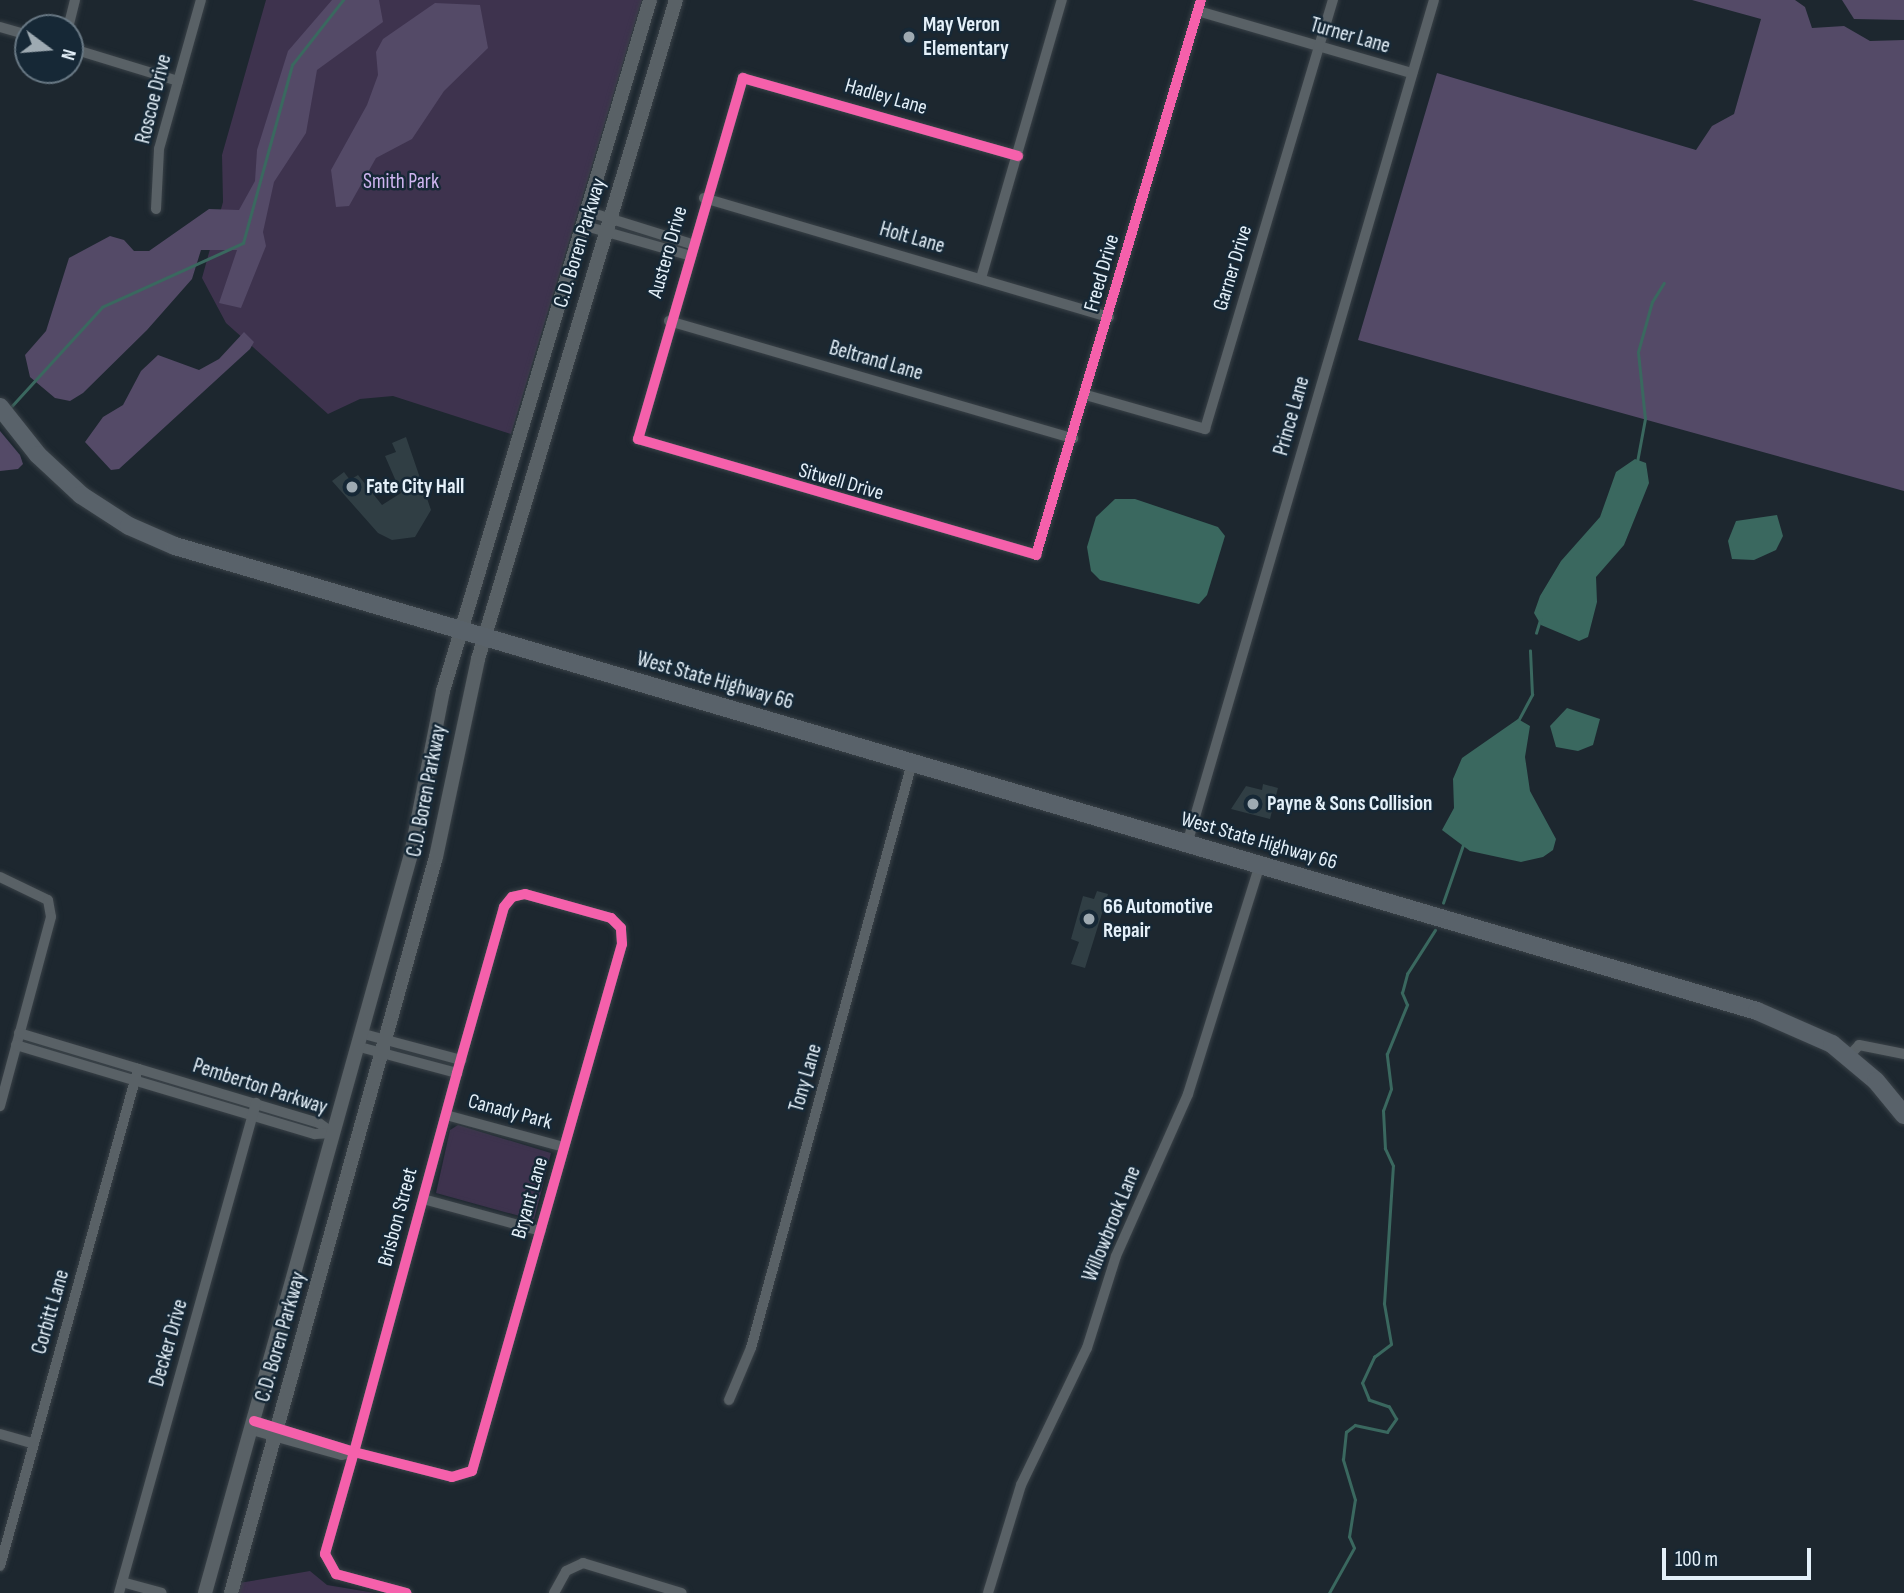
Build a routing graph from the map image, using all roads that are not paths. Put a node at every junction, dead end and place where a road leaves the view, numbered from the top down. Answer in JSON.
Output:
{"nodes":[{"id":1,"x":201,"y":0,"type":"edge"},
{"id":2,"x":650,"y":0,"type":"edge"},
{"id":3,"x":676,"y":0,"type":"edge"},
{"id":4,"x":1062,"y":0,"type":"edge"},
{"id":5,"x":1333,"y":0,"type":"edge"},
{"id":6,"x":1434,"y":0,"type":"edge"},
{"id":7,"x":1199,"y":6,"type":"edge"},
{"id":8,"x":1319,"y":47,"type":"junction"},
{"id":9,"x":84,"y":52,"type":"edge"},
{"id":10,"x":1412,"y":73,"type":"junction"},
{"id":11,"x":743,"y":78,"type":"joint"},
{"id":12,"x":178,"y":81,"type":"junction"},
{"id":13,"x":1018,"y":156,"type":"junction"},
{"id":14,"x":704,"y":198,"type":"junction"},
{"id":15,"x":156,"y":209,"type":"dead end"},
{"id":16,"x":584,"y":218,"type":"junction"},
{"id":17,"x":608,"y":225,"type":"junction"},
{"id":18,"x":689,"y":250,"type":"junction"},
{"id":19,"x":981,"y":278,"type":"junction"},
{"id":20,"x":1109,"y":317,"type":"junction"},
{"id":21,"x":669,"y":321,"type":"junction"},
{"id":22,"x":1086,"y":395,"type":"junction"},
{"id":23,"x":5,"y":414,"type":"edge"},
{"id":24,"x":1073,"y":438,"type":"junction"},
{"id":25,"x":638,"y":439,"type":"joint"},
{"id":26,"x":506,"y":478,"type":"junction"},
{"id":27,"x":530,"y":486,"type":"junction"},
{"id":28,"x":1036,"y":555,"type":"joint"},
{"id":29,"x":460,"y":630,"type":"junction"},
{"id":30,"x":484,"y":638,"type":"junction"},
{"id":31,"x":912,"y":763,"type":"junction"},
{"id":32,"x":1187,"y":844,"type":"junction"},
{"id":33,"x":1260,"y":864,"type":"junction"},
{"id":34,"x":0,"y":877,"type":"edge"},
{"id":35,"x":621,"y":928,"type":"joint"},
{"id":36,"x":17,"y":1039,"type":"junction"},
{"id":37,"x":358,"y":1039,"type":"junction"},
{"id":38,"x":384,"y":1047,"type":"junction"},
{"id":39,"x":1904,"y":1054,"type":"edge"},
{"id":40,"x":1849,"y":1056,"type":"junction"},
{"id":41,"x":461,"y":1060,"type":"junction"},
{"id":42,"x":457,"y":1073,"type":"junction"},
{"id":43,"x":136,"y":1075,"type":"junction"},
{"id":44,"x":256,"y":1102,"type":"junction"},
{"id":45,"x":0,"y":1107,"type":"edge"},
{"id":46,"x":252,"y":1115,"type":"junction"},
{"id":47,"x":446,"y":1115,"type":"junction"},
{"id":48,"x":1904,"y":1115,"type":"edge"},
{"id":49,"x":332,"y":1133,"type":"junction"},
{"id":50,"x":358,"y":1140,"type":"junction"},
{"id":51,"x":565,"y":1147,"type":"junction"},
{"id":52,"x":423,"y":1199,"type":"junction"},
{"id":53,"x":541,"y":1231,"type":"junction"},
{"id":54,"x":729,"y":1401,"type":"dead end"},
{"id":55,"x":253,"y":1425,"type":"junction"},
{"id":56,"x":276,"y":1431,"type":"junction"},
{"id":57,"x":0,"y":1434,"type":"edge"},
{"id":58,"x":34,"y":1444,"type":"junction"},
{"id":59,"x":354,"y":1452,"type":"junction"},
{"id":60,"x":0,"y":1566,"type":"edge"},
{"id":61,"x":120,"y":1588,"type":"edge"},
{"id":62,"x":162,"y":1593,"type":"edge"},
{"id":63,"x":205,"y":1593,"type":"edge"},
{"id":64,"x":231,"y":1593,"type":"edge"},
{"id":65,"x":406,"y":1593,"type":"edge"},
{"id":66,"x":554,"y":1593,"type":"edge"},
{"id":67,"x":682,"y":1593,"type":"edge"},
{"id":68,"x":988,"y":1593,"type":"edge"}],
"edges":[{"from":1,"to":12,"type":"street","name":"Roscoe Drive"},
{"from":2,"to":16,"type":"street","name":"C.D. Boren Parkway"},
{"from":3,"to":17,"type":"street","name":"C.D. Boren Parkway"},
{"from":4,"to":13,"type":"street"},
{"from":5,"to":8,"type":"street","name":"Garner Drive"},
{"from":6,"to":10,"type":"street","name":"Prince Lane"},
{"from":7,"to":8,"type":"street","name":"Turner Lane"},
{"from":7,"to":20,"type":"street","name":"Freed Drive"},
{"from":8,"to":10,"type":"street","name":"Turner Lane"},
{"from":8,"to":22,"type":"street","name":"Garner Drive"},
{"from":9,"to":12,"type":"street"},
{"from":10,"to":32,"type":"street","name":"Prince Lane"},
{"from":11,"to":13,"type":"street","name":"Hadley Lane"},
{"from":11,"to":14,"type":"street","name":"Austero Drive"},
{"from":12,"to":15,"type":"street","name":"Roscoe Drive"},
{"from":13,"to":19,"type":"street"},
{"from":14,"to":18,"type":"street","name":"Austero Drive"},
{"from":14,"to":19,"type":"street","name":"Holt Lane"},
{"from":16,"to":17,"type":"street"},
{"from":16,"to":26,"type":"street","name":"C.D. Boren Parkway"},
{"from":17,"to":18,"type":"street"},
{"from":17,"to":27,"type":"street","name":"C.D. Boren Parkway"},
{"from":18,"to":21,"type":"street","name":"Austero Drive"},
{"from":19,"to":20,"type":"street","name":"Holt Lane"},
{"from":20,"to":22,"type":"street","name":"Freed Drive"},
{"from":21,"to":24,"type":"street","name":"Beltrand Lane"},
{"from":21,"to":25,"type":"street","name":"Austero Drive"},
{"from":22,"to":24,"type":"street","name":"Freed Drive"},
{"from":23,"to":29,"type":"main road","name":"West State Highway 66"},
{"from":24,"to":28,"type":"street","name":"Freed Drive"},
{"from":25,"to":28,"type":"street","name":"Sitwell Drive"},
{"from":26,"to":27,"type":"street"},
{"from":26,"to":29,"type":"street","name":"C.D. Boren Parkway"},
{"from":27,"to":30,"type":"street","name":"C.D. Boren Parkway"},
{"from":29,"to":30,"type":"main road","name":"West State Highway 66"},
{"from":29,"to":37,"type":"street","name":"C.D. Boren Parkway"},
{"from":30,"to":31,"type":"main road","name":"West State Highway 66"},
{"from":30,"to":38,"type":"street","name":"C.D. Boren Parkway"},
{"from":31,"to":32,"type":"main road","name":"West State Highway 66"},
{"from":31,"to":54,"type":"street","name":"Tony Lane"},
{"from":32,"to":33,"type":"main road","name":"West State Highway 66"},
{"from":33,"to":40,"type":"main road","name":"West State Highway 66"},
{"from":33,"to":68,"type":"street","name":"Willowbrook Lane"},
{"from":34,"to":36,"type":"street"},
{"from":35,"to":41,"type":"street","name":"Brisbon Street"},
{"from":35,"to":51,"type":"street","name":"Bryant Lane"},
{"from":36,"to":43,"type":"street","name":"Pemberton Parkway"},
{"from":36,"to":45,"type":"street"},
{"from":37,"to":38,"type":"street"},
{"from":37,"to":49,"type":"street","name":"C.D. Boren Parkway"},
{"from":38,"to":41,"type":"street"},
{"from":38,"to":42,"type":"street"},
{"from":38,"to":50,"type":"street","name":"C.D. Boren Parkway"},
{"from":39,"to":40,"type":"street"},
{"from":40,"to":48,"type":"main road","name":"West State Highway 66"},
{"from":41,"to":42,"type":"street","name":"Brisbon Street"},
{"from":42,"to":47,"type":"street","name":"Brisbon Street"},
{"from":43,"to":44,"type":"street","name":"Pemberton Parkway"},
{"from":43,"to":46,"type":"street","name":"Pemberton Parkway"},
{"from":43,"to":58,"type":"street","name":"Corbitt Lane"},
{"from":44,"to":46,"type":"street","name":"Decker Drive"},
{"from":44,"to":49,"type":"street","name":"Pemberton Parkway"},
{"from":46,"to":49,"type":"street","name":"Pemberton Parkway"},
{"from":46,"to":61,"type":"street","name":"Decker Drive"},
{"from":47,"to":51,"type":"street","name":"Canady Park"},
{"from":47,"to":52,"type":"street","name":"Brisbon Street"},
{"from":49,"to":50,"type":"street"},
{"from":49,"to":55,"type":"street","name":"C.D. Boren Parkway"},
{"from":50,"to":56,"type":"street","name":"C.D. Boren Parkway"},
{"from":51,"to":53,"type":"street","name":"Bryant Lane"},
{"from":52,"to":53,"type":"street"},
{"from":52,"to":59,"type":"street","name":"Brisbon Street"},
{"from":53,"to":59,"type":"street","name":"Bryant Lane"},
{"from":55,"to":56,"type":"street"},
{"from":55,"to":63,"type":"street","name":"C.D. Boren Parkway"},
{"from":56,"to":59,"type":"street"},
{"from":56,"to":64,"type":"street","name":"C.D. Boren Parkway"},
{"from":57,"to":58,"type":"street"},
{"from":58,"to":60,"type":"street","name":"Corbitt Lane"},
{"from":59,"to":65,"type":"street","name":"Brisbon Street"},
{"from":61,"to":62,"type":"street"},
{"from":66,"to":67,"type":"street"}]}
